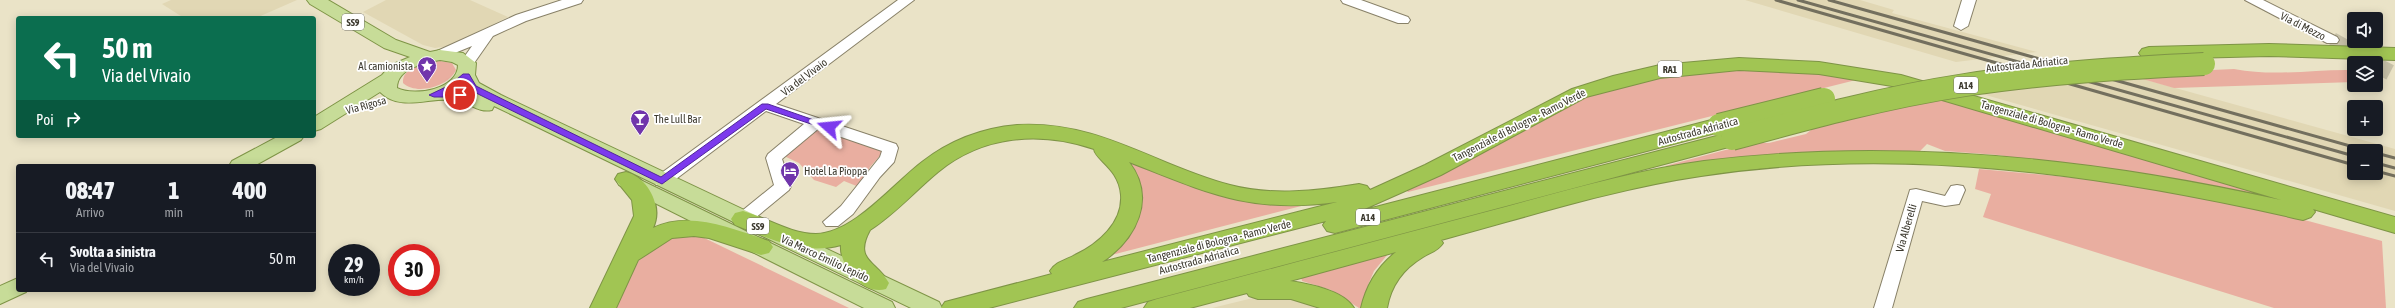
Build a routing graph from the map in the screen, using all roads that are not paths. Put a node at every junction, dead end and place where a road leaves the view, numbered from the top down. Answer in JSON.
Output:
{"nodes":[{"id":1,"x":316,"y":0,"type":"edge"},
{"id":2,"x":576,"y":0,"type":"edge"},
{"id":3,"x":907,"y":0,"type":"edge"},
{"id":4,"x":1348,"y":0,"type":"edge"},
{"id":5,"x":1969,"y":0,"type":"edge"},
{"id":6,"x":2252,"y":0,"type":"edge"},
{"id":7,"x":1403,"y":20,"type":"dead end"},
{"id":8,"x":1961,"y":26,"type":"dead end"},
{"id":9,"x":489,"y":33,"type":"junction"},
{"id":10,"x":2332,"y":40,"type":"tunnel mouth"},
{"id":11,"x":390,"y":44,"type":"junction"},
{"id":12,"x":2395,"y":54,"type":"edge"},
{"id":13,"x":434,"y":56,"type":"junction"},
{"id":14,"x":2347,"y":64,"type":"edge"},
{"id":15,"x":2383,"y":64,"type":"edge"},
{"id":16,"x":2395,"y":65,"type":"edge"},
{"id":17,"x":466,"y":69,"type":"junction"},
{"id":18,"x":393,"y":75,"type":"junction"},
{"id":19,"x":434,"y":95,"type":"junction"},
{"id":20,"x":399,"y":97,"type":"junction"},
{"id":21,"x":765,"y":106,"type":"junction"},
{"id":22,"x":333,"y":115,"type":"junction"},
{"id":23,"x":815,"y":123,"type":"junction"},
{"id":24,"x":316,"y":124,"type":"edge"},
{"id":25,"x":1725,"y":132,"type":"junction"},
{"id":26,"x":1500,"y":133,"type":"junction"},
{"id":27,"x":290,"y":138,"type":"edge"},
{"id":28,"x":1090,"y":141,"type":"junction"},
{"id":29,"x":243,"y":164,"type":"edge"},
{"id":30,"x":626,"y":179,"type":"junction"},
{"id":31,"x":662,"y":181,"type":"junction"},
{"id":32,"x":2252,"y":183,"type":"junction"},
{"id":33,"x":1957,"y":190,"type":"dead end"},
{"id":34,"x":1537,"y":206,"type":"junction"},
{"id":35,"x":2302,"y":212,"type":"junction"},
{"id":36,"x":744,"y":219,"type":"junction"},
{"id":37,"x":2395,"y":221,"type":"edge"},
{"id":38,"x":832,"y":222,"type":"dead end"},
{"id":39,"x":2395,"y":225,"type":"edge"},
{"id":40,"x":861,"y":226,"type":"junction"},
{"id":41,"x":2395,"y":236,"type":"edge"},
{"id":42,"x":2395,"y":240,"type":"edge"},
{"id":43,"x":760,"y":247,"type":"junction"},
{"id":44,"x":628,"y":256,"type":"junction"},
{"id":45,"x":877,"y":283,"type":"junction"},
{"id":46,"x":16,"y":287,"type":"edge"},
{"id":47,"x":0,"y":296,"type":"edge"},
{"id":48,"x":923,"y":304,"type":"edge"},
{"id":49,"x":960,"y":306,"type":"edge"},
{"id":50,"x":604,"y":307,"type":"edge"},
{"id":51,"x":884,"y":308,"type":"edge"},
{"id":52,"x":1016,"y":308,"type":"edge"},
{"id":53,"x":1088,"y":308,"type":"edge"},
{"id":54,"x":1157,"y":308,"type":"edge"},
{"id":55,"x":1175,"y":308,"type":"edge"},
{"id":56,"x":1340,"y":308,"type":"edge"},
{"id":57,"x":1374,"y":308,"type":"edge"},
{"id":58,"x":1883,"y":308,"type":"edge"}],
"edges":[{"from":1,"to":11,"type":"main road","number":"SS9"},
{"from":2,"to":9,"type":"street"},
{"from":3,"to":21,"type":"street","name":"Via del Vivaio"},
{"from":4,"to":7,"type":"street"},
{"from":5,"to":8,"type":"street"},
{"from":6,"to":10,"type":"street","name":"Via di Mezzo"},
{"from":9,"to":13,"type":"street"},
{"from":9,"to":17,"type":"street"},
{"from":11,"to":13,"type":"main road","number":"SS9"},
{"from":11,"to":18,"type":"main road"},
{"from":12,"to":25,"type":"highway","name":"Autostrada Adriatica","number":"A14","bridge":true},
{"from":13,"to":17,"type":"main road","number":"SS9"},
{"from":13,"to":18,"type":"main road","name":"Via Rigosa"},
{"from":14,"to":25,"type":"highway","name":"Autostrada Adriatica","number":"A14","bridge":true},
{"from":15,"to":16,"type":"highway"},
{"from":17,"to":19,"type":"main road","number":"SS9"},
{"from":17,"to":31,"type":"main road","name":"Via Marco Emilio Lepido","number":"SS9"},
{"from":18,"to":20,"type":"main road"},
{"from":18,"to":22,"type":"main road","name":"Via Rigosa"},
{"from":19,"to":20,"type":"main road","number":"SS9"},
{"from":19,"to":30,"type":"main road","name":"Via Marco Emilio Lepido","number":"SS9"},
{"from":20,"to":22,"type":"main road","name":"Via Rigosa"},
{"from":21,"to":23,"type":"street"},
{"from":21,"to":31,"type":"street","name":"Via del Vivaio"},
{"from":22,"to":24,"type":"main road","name":"Via Rigosa"},
{"from":23,"to":36,"type":"street"},
{"from":23,"to":38,"type":"street"},
{"from":25,"to":52,"type":"highway","name":"Autostrada Adriatica","number":"A14"},
{"from":25,"to":53,"type":"highway","name":"Autostrada Adriatica","number":"A14"},
{"from":26,"to":28,"type":"highway"},
{"from":26,"to":32,"type":"highway","name":"Tangenziale di Bologna - Ramo Verde","number":"RA1"},
{"from":26,"to":49,"type":"highway","name":"Tangenziale di Bologna - Ramo Verde","number":"RA1"},
{"from":27,"to":29,"type":"main road"},
{"from":28,"to":40,"type":"highway"},
{"from":28,"to":49,"type":"highway"},
{"from":30,"to":43,"type":"main road","name":"Via Marco Emilio Lepido","number":"SS9"},
{"from":30,"to":44,"type":"highway"},
{"from":31,"to":36,"type":"main road","name":"Via Marco Emilio Lepido","number":"SS9"},
{"from":32,"to":37,"type":"highway"},
{"from":32,"to":39,"type":"highway","name":"Tangenziale di Bologna - Ramo Verde","number":"RA1"},
{"from":33,"to":58,"type":"street","name":"Via Alberelli"},
{"from":34,"to":35,"type":"highway"},
{"from":34,"to":54,"type":"highway"},
{"from":34,"to":57,"type":"highway"},
{"from":35,"to":41,"type":"highway"},
{"from":35,"to":42,"type":"highway"},
{"from":36,"to":40,"type":"highway"},
{"from":36,"to":45,"type":"main road","name":"Via Marco Emilio Lepido","number":"SS9"},
{"from":40,"to":45,"type":"highway"},
{"from":43,"to":44,"type":"highway"},
{"from":43,"to":51,"type":"main road","name":"Via Marco Emilio Lepido","number":"SS9"},
{"from":44,"to":50,"type":"highway"},
{"from":45,"to":48,"type":"main road","name":"Via Marco Emilio Lepido","number":"SS9"},
{"from":46,"to":47,"type":"main road"},
{"from":55,"to":56,"type":"highway"}]}
